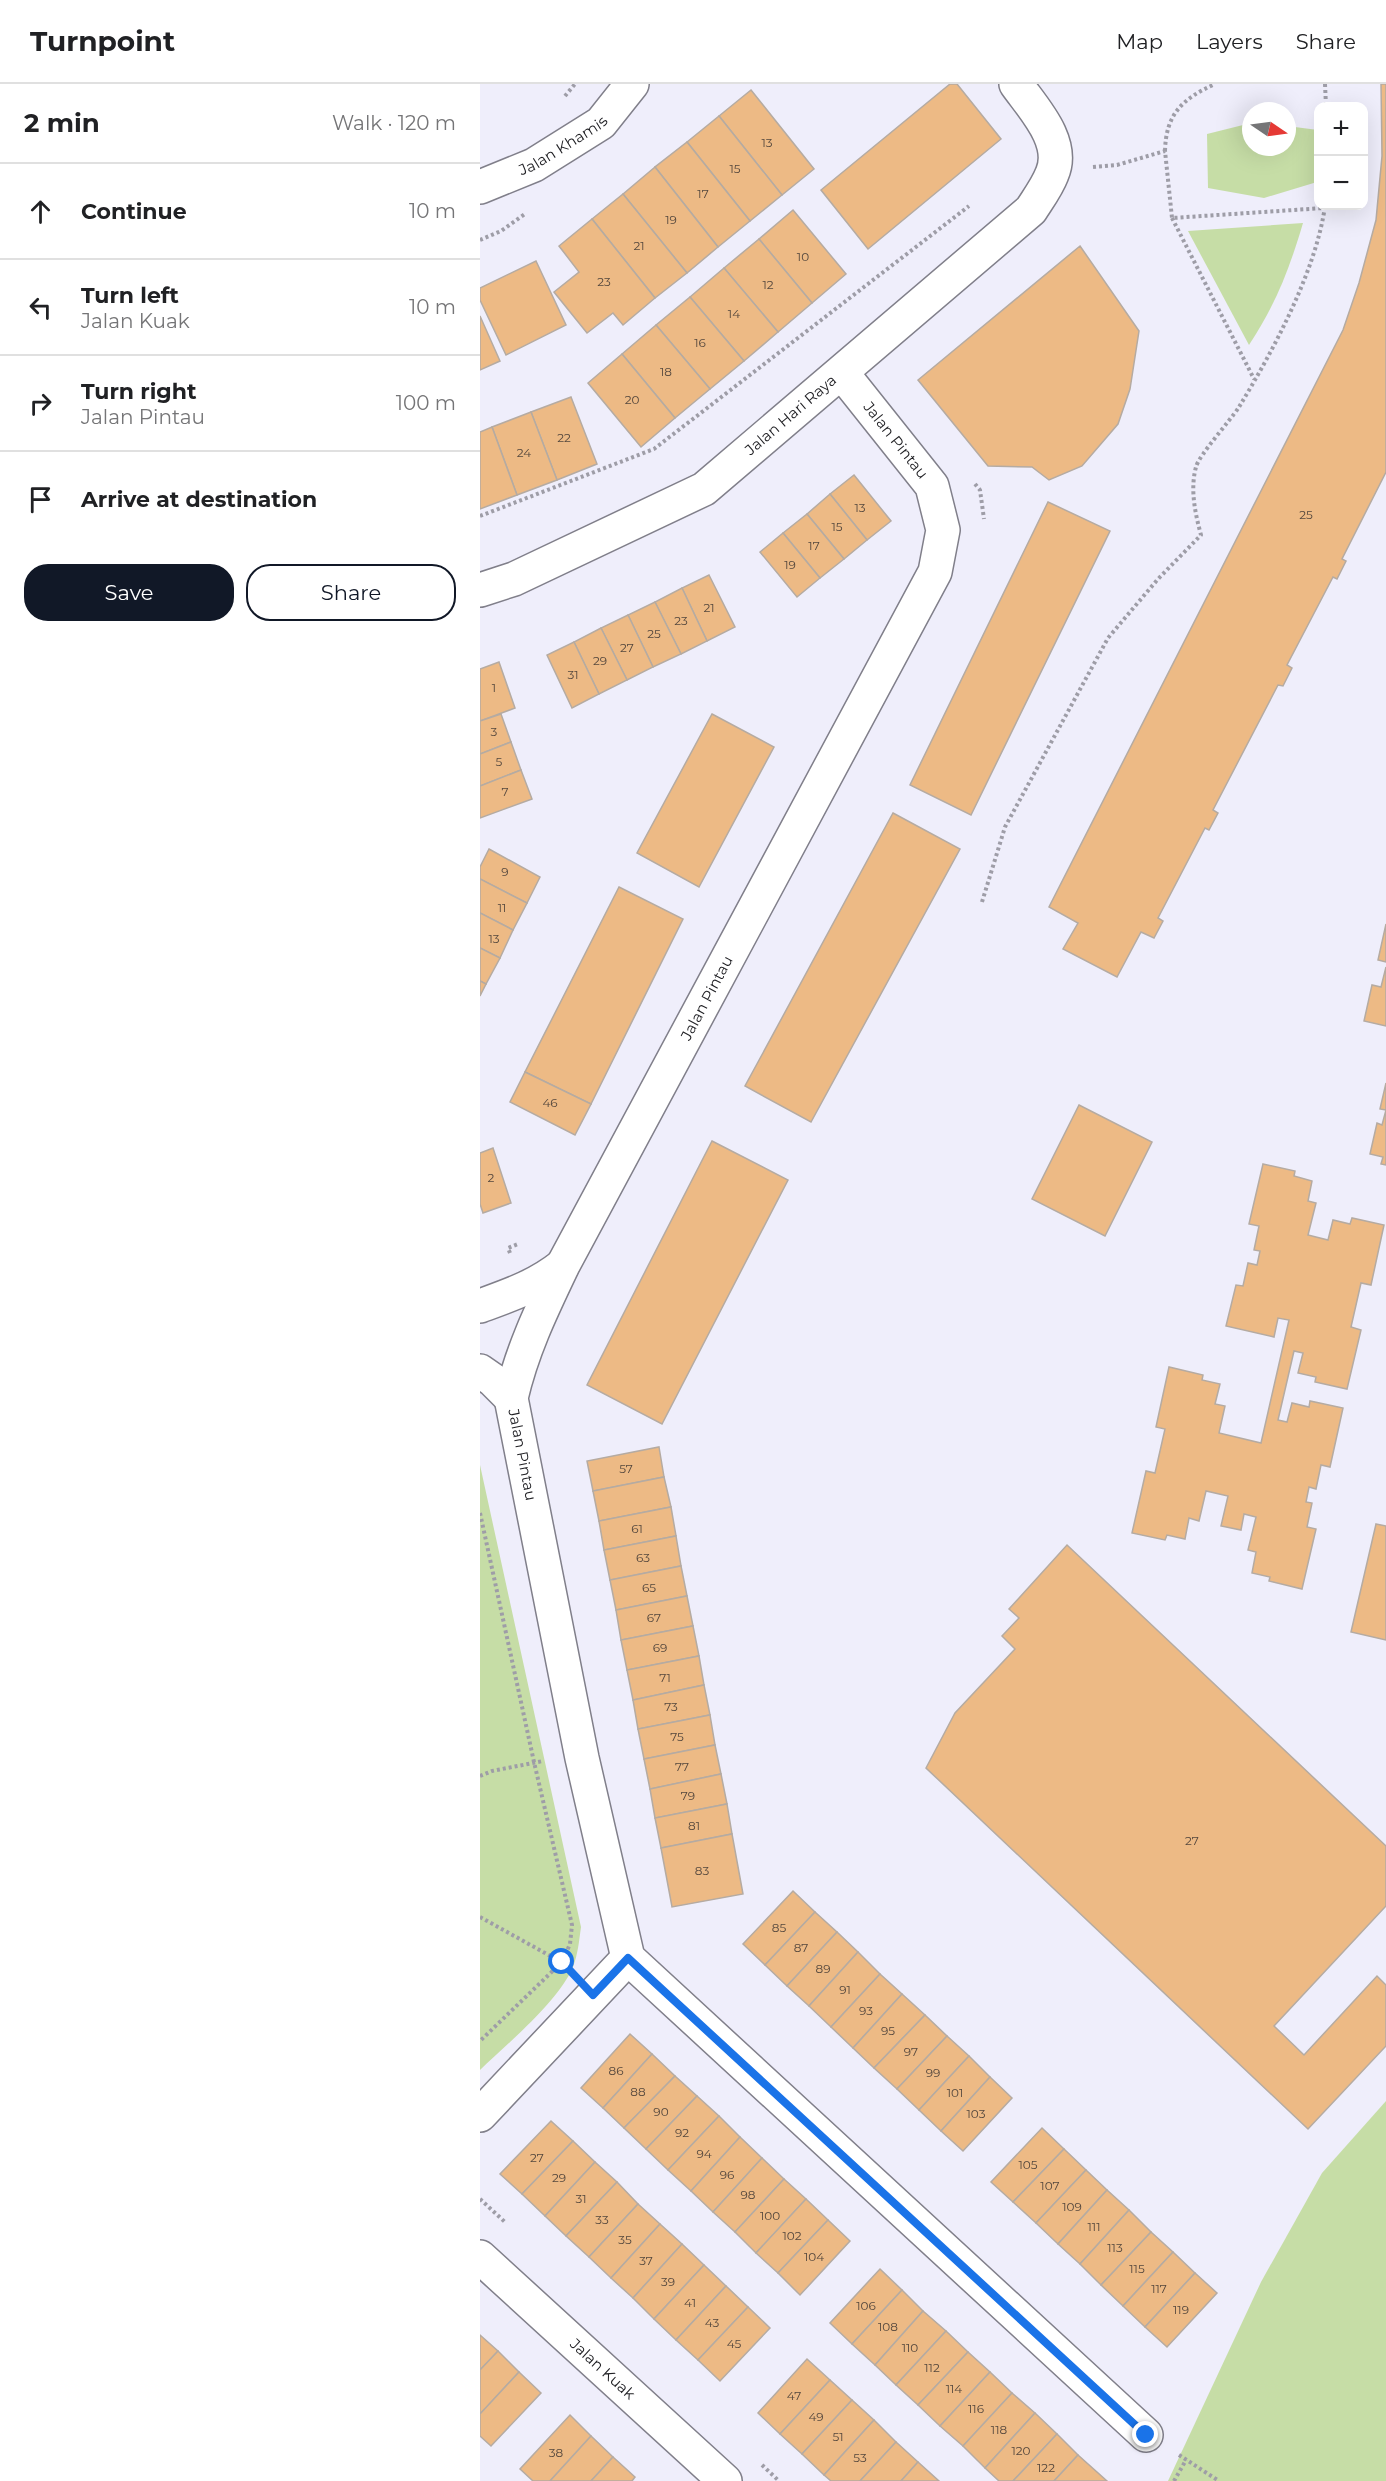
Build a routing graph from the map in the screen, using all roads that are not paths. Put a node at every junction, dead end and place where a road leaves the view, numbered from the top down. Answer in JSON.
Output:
{"nodes":[{"id":1,"x":632,"y":84,"type":"edge"},
{"id":2,"x":1016,"y":84,"type":"edge"},
{"id":3,"x":480,"y":187,"type":"edge"},
{"id":4,"x":842,"y":373,"type":"junction"},
{"id":5,"x":480,"y":590,"type":"edge"},
{"id":6,"x":563,"y":1265,"type":"junction"},
{"id":7,"x":480,"y":1306,"type":"edge"},
{"id":8,"x":480,"y":1371,"type":"edge"},
{"id":9,"x":511,"y":1398,"type":"junction"},
{"id":10,"x":628,"y":1958,"type":"junction"},
{"id":11,"x":480,"y":2115,"type":"edge"},
{"id":12,"x":480,"y":2257,"type":"edge"},
{"id":13,"x":1146,"y":2435,"type":"road end"},
{"id":14,"x":725,"y":2481,"type":"edge"}],
"edges":[{"from":1,"to":3,"type":"street","name":"Jalan Khamis"},
{"from":2,"to":4,"type":"street","name":"Jalan Hari Raya"},
{"from":4,"to":5,"type":"street","name":"Jalan Hari Raya"},
{"from":4,"to":6,"type":"street","name":"Jalan Pintau"},
{"from":6,"to":7,"type":"street"},
{"from":6,"to":9,"type":"street","name":"Jalan Pintau"},
{"from":8,"to":9,"type":"street"},
{"from":9,"to":10,"type":"street","name":"Jalan Pintau"},
{"from":10,"to":11,"type":"street"},
{"from":10,"to":13,"type":"street"},
{"from":12,"to":14,"type":"street","name":"Jalan Kuak"}]}
